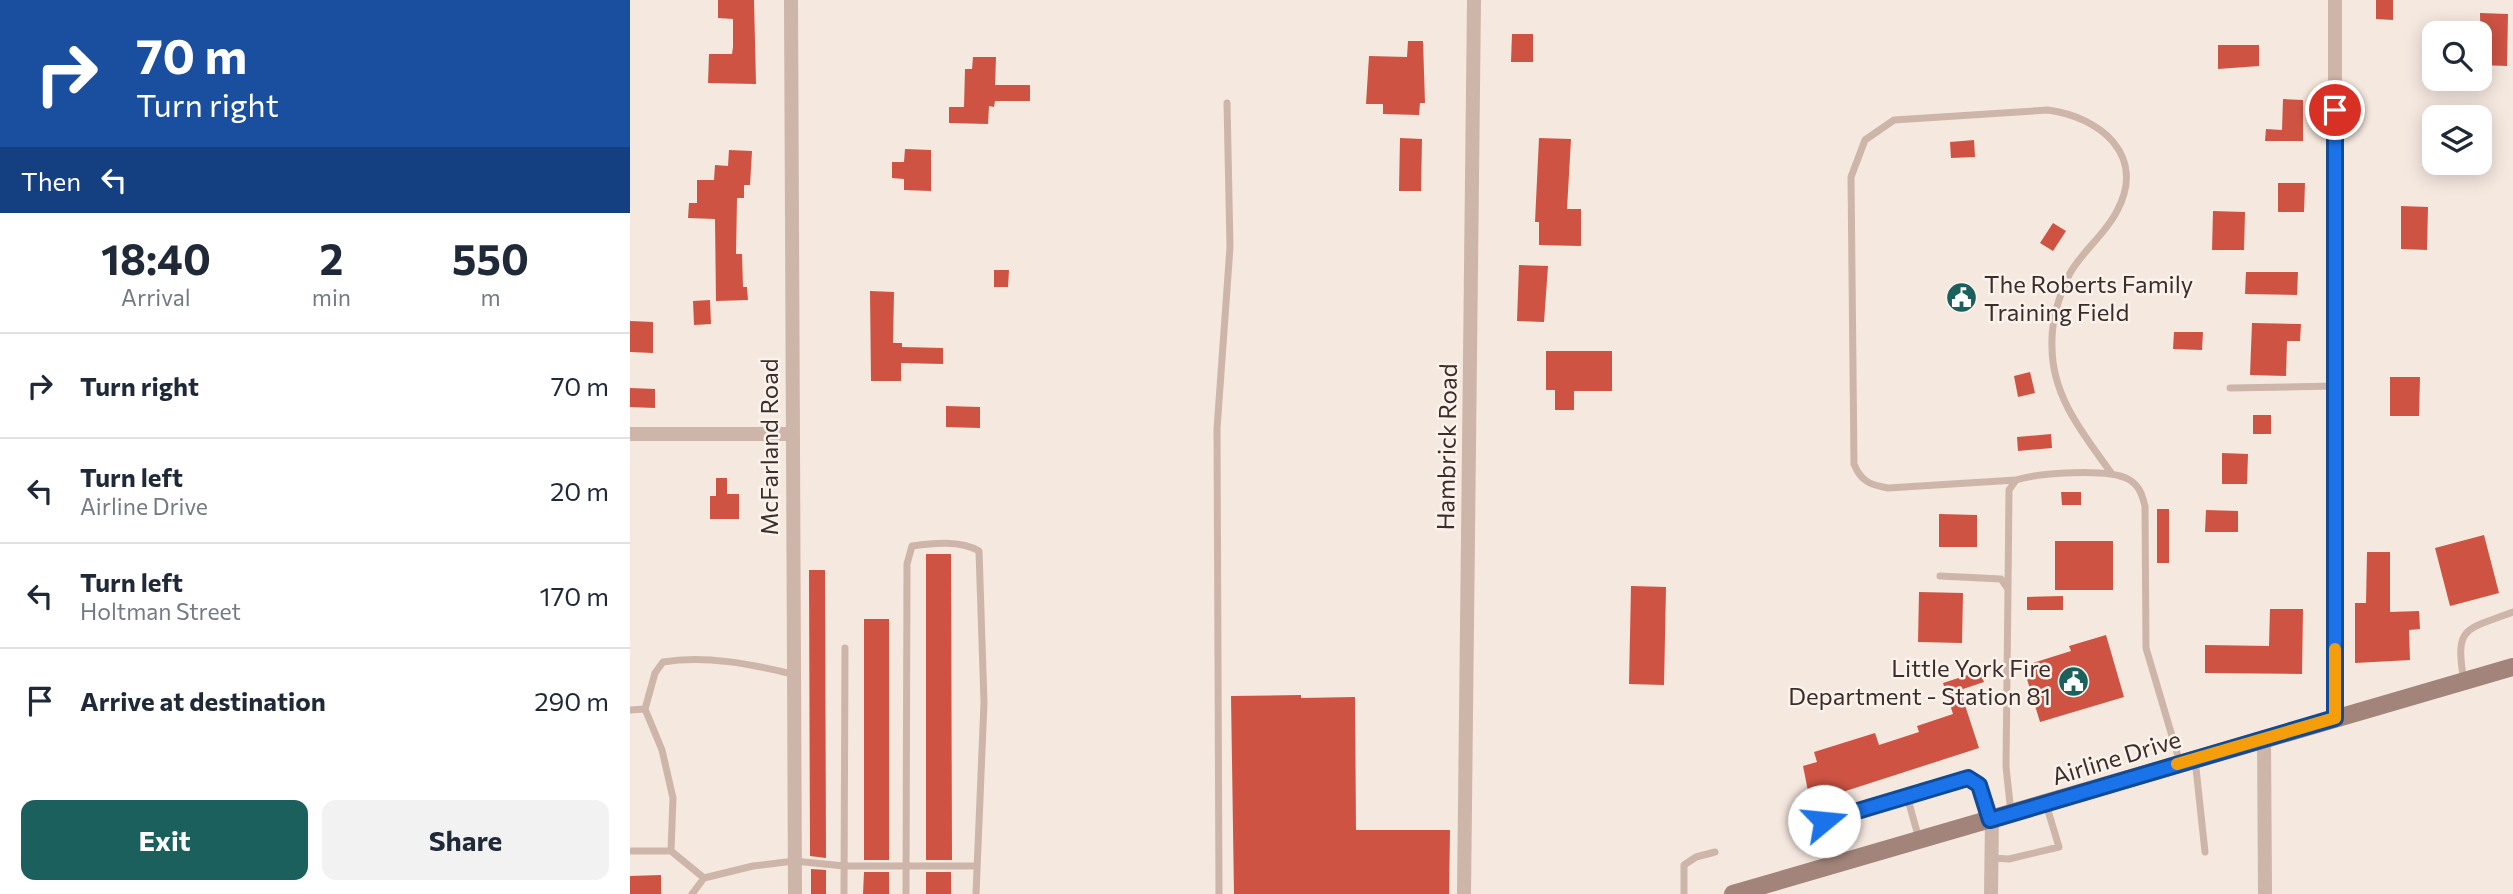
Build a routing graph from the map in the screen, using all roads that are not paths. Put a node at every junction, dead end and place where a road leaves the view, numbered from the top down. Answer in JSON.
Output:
{"nodes":[{"id":1,"x":790,"y":0,"type":"edge"},
{"id":2,"x":1474,"y":0,"type":"edge"},
{"id":3,"x":2335,"y":0,"type":"edge"},
{"id":4,"x":1227,"y":103,"type":"dead end"},
{"id":5,"x":2335,"y":386,"type":"junction"},
{"id":6,"x":2230,"y":388,"type":"dead end"},
{"id":7,"x":630,"y":434,"type":"edge"},
{"id":8,"x":790,"y":434,"type":"junction"},
{"id":9,"x":2112,"y":474,"type":"junction"},
{"id":10,"x":2016,"y":480,"type":"junction"},
{"id":11,"x":1940,"y":576,"type":"dead end"},
{"id":12,"x":2008,"y":589,"type":"junction"},
{"id":13,"x":2513,"y":612,"type":"edge"},
{"id":14,"x":845,"y":648,"type":"dead end"},
{"id":15,"x":2513,"y":667,"type":"edge"},
{"id":16,"x":792,"y":674,"type":"junction"},
{"id":17,"x":2464,"y":681,"type":"junction"},
{"id":18,"x":645,"y":709,"type":"junction"},
{"id":19,"x":630,"y":710,"type":"edge"},
{"id":20,"x":2335,"y":718,"type":"junction"},
{"id":21,"x":2264,"y":738,"type":"junction"},
{"id":22,"x":2187,"y":761,"type":"junction"},
{"id":23,"x":1907,"y":796,"type":"junction"},
{"id":24,"x":2046,"y":803,"type":"junction"},
{"id":25,"x":2011,"y":814,"type":"junction"},
{"id":26,"x":1991,"y":819,"type":"junction"},
{"id":27,"x":1824,"y":821,"type":"dead end"},
{"id":28,"x":1919,"y":840,"type":"junction"},
{"id":29,"x":630,"y":851,"type":"edge"},
{"id":30,"x":671,"y":851,"type":"junction"},
{"id":31,"x":1715,"y":852,"type":"dead end"},
{"id":32,"x":2205,"y":852,"type":"dead end"},
{"id":33,"x":1992,"y":858,"type":"junction"},
{"id":34,"x":794,"y":861,"type":"junction"},
{"id":35,"x":906,"y":865,"type":"junction"},
{"id":36,"x":844,"y":866,"type":"junction"},
{"id":37,"x":977,"y":866,"type":"junction"},
{"id":38,"x":704,"y":878,"type":"junction"},
{"id":39,"x":692,"y":894,"type":"edge"},
{"id":40,"x":794,"y":894,"type":"edge"},
{"id":41,"x":844,"y":894,"type":"edge"},
{"id":42,"x":906,"y":894,"type":"edge"},
{"id":43,"x":976,"y":894,"type":"edge"},
{"id":44,"x":1219,"y":894,"type":"edge"},
{"id":45,"x":1464,"y":894,"type":"edge"},
{"id":46,"x":1684,"y":894,"type":"edge"},
{"id":47,"x":1733,"y":894,"type":"edge"},
{"id":48,"x":1991,"y":894,"type":"edge"},
{"id":49,"x":2265,"y":894,"type":"edge"}],
"edges":[{"from":1,"to":8,"type":"street","name":"McFarland Road"},
{"from":2,"to":45,"type":"street","name":"Hambrick Road"},
{"from":3,"to":5,"type":"street"},
{"from":4,"to":44,"type":"lane"},
{"from":5,"to":6,"type":"lane"},
{"from":5,"to":20,"type":"street"},
{"from":7,"to":8,"type":"street"},
{"from":8,"to":16,"type":"street","name":"McFarland Road"},
{"from":9,"to":10,"type":"lane"},
{"from":9,"to":10,"type":"lane"},
{"from":9,"to":22,"type":"lane"},
{"from":10,"to":12,"type":"lane"},
{"from":11,"to":12,"type":"lane"},
{"from":12,"to":25,"type":"lane"},
{"from":13,"to":17,"type":"lane"},
{"from":14,"to":36,"type":"lane"},
{"from":15,"to":17,"type":"main road","name":"Airline Drive"},
{"from":16,"to":18,"type":"lane"},
{"from":16,"to":34,"type":"street","name":"McFarland Road"},
{"from":17,"to":20,"type":"main road","name":"Airline Drive"},
{"from":18,"to":19,"type":"lane"},
{"from":18,"to":30,"type":"lane"},
{"from":20,"to":21,"type":"main road","name":"Airline Drive"},
{"from":21,"to":22,"type":"main road","name":"Airline Drive"},
{"from":21,"to":49,"type":"street"},
{"from":22,"to":24,"type":"main road","name":"Airline Drive"},
{"from":22,"to":32,"type":"lane"},
{"from":23,"to":26,"type":"lane"},
{"from":23,"to":27,"type":"lane"},
{"from":23,"to":28,"type":"lane"},
{"from":24,"to":25,"type":"main road","name":"Airline Drive"},
{"from":24,"to":33,"type":"lane"},
{"from":25,"to":26,"type":"main road","name":"Airline Drive"},
{"from":26,"to":28,"type":"main road","name":"Airline Drive"},
{"from":26,"to":33,"type":"street"},
{"from":28,"to":47,"type":"main road","name":"Airline Drive"},
{"from":29,"to":30,"type":"lane"},
{"from":30,"to":38,"type":"lane"},
{"from":31,"to":46,"type":"lane"},
{"from":33,"to":48,"type":"street"},
{"from":34,"to":36,"type":"lane"},
{"from":34,"to":38,"type":"lane"},
{"from":34,"to":40,"type":"street","name":"McFarland Road"},
{"from":35,"to":36,"type":"lane"},
{"from":35,"to":37,"type":"lane"},
{"from":35,"to":37,"type":"lane"},
{"from":35,"to":42,"type":"lane"},
{"from":36,"to":41,"type":"lane"},
{"from":37,"to":43,"type":"lane"},
{"from":38,"to":39,"type":"lane"}]}
